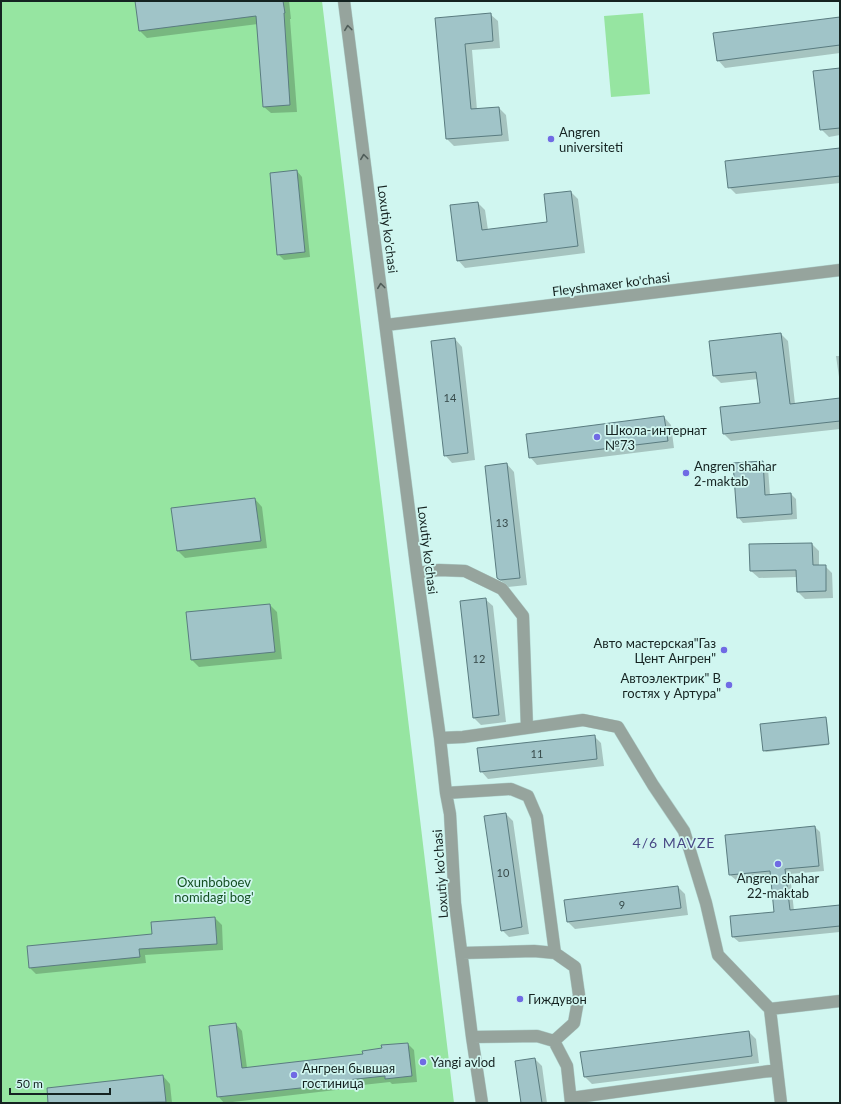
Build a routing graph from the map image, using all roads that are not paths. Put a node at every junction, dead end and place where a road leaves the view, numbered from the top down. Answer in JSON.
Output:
{"nodes":[{"id":1,"x":344,"y":1,"type":"edge"},
{"id":2,"x":840,"y":270,"type":"edge"},
{"id":3,"x":386,"y":325,"type":"junction"},
{"id":4,"x":417,"y":573,"type":"junction"},
{"id":5,"x":527,"y":728,"type":"junction"},
{"id":6,"x":440,"y":738,"type":"junction"},
{"id":7,"x":446,"y":793,"type":"junction"},
{"id":8,"x":462,"y":953,"type":"junction"},
{"id":9,"x":555,"y":953,"type":"junction"},
{"id":10,"x":840,"y":1001,"type":"edge"},
{"id":11,"x":770,"y":1009,"type":"junction"},
{"id":12,"x":472,"y":1037,"type":"junction"},
{"id":13,"x":554,"y":1041,"type":"junction"},
{"id":14,"x":777,"y":1070,"type":"junction"},
{"id":15,"x":571,"y":1101,"type":"edge"},
{"id":16,"x":482,"y":1103,"type":"edge"},
{"id":17,"x":781,"y":1103,"type":"edge"}],
"edges":[{"from":3,"to":1,"type":"street","name":"Loxutiy ko'chasi","one_way":true},
{"from":2,"to":3,"type":"street","name":"Fleyshmaxer ko'chasi"},
{"from":3,"to":4,"type":"street","name":"Loxutiy ko'chasi"},
{"from":4,"to":5,"type":"street"},
{"from":4,"to":6,"type":"street","name":"Loxutiy ko'chasi"},
{"from":5,"to":6,"type":"street"},
{"from":5,"to":11,"type":"street"},
{"from":6,"to":7,"type":"street","name":"Loxutiy ko'chasi"},
{"from":7,"to":8,"type":"street","name":"Loxutiy ko'chasi"},
{"from":7,"to":9,"type":"street"},
{"from":8,"to":9,"type":"street"},
{"from":8,"to":12,"type":"street","name":"Loxutiy ko'chasi"},
{"from":9,"to":13,"type":"street"},
{"from":10,"to":11,"type":"street"},
{"from":11,"to":14,"type":"street"},
{"from":12,"to":13,"type":"street"},
{"from":12,"to":16,"type":"street","name":"Loxutiy ko'chasi"},
{"from":13,"to":15,"type":"street"},
{"from":14,"to":15,"type":"street"},
{"from":14,"to":17,"type":"street"}]}
